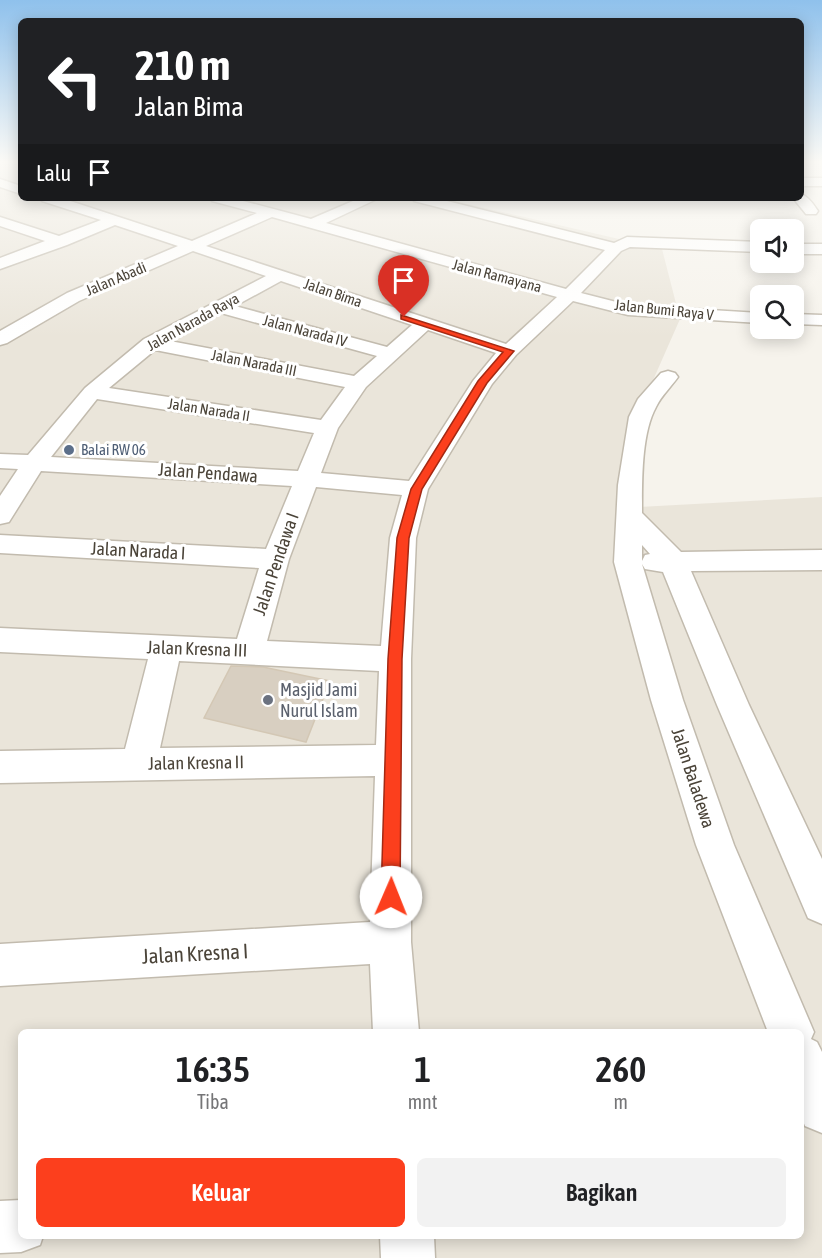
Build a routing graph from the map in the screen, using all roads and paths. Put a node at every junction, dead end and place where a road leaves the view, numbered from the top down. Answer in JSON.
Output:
{"nodes":[{"id":1,"x":115,"y":220,"type":"joint"},
{"id":2,"x":255,"y":220,"type":"edge"},
{"id":3,"x":296,"y":220,"type":"edge"},
{"id":4,"x":322,"y":220,"type":"edge"},
{"id":5,"x":507,"y":220,"type":"edge"},
{"id":6,"x":0,"y":221,"type":"edge"},
{"id":7,"x":312,"y":224,"type":"junction"},
{"id":8,"x":62,"y":242,"type":"junction"},
{"id":9,"x":192,"y":247,"type":"junction"},
{"id":10,"x":750,"y":247,"type":"edge"},
{"id":11,"x":616,"y":248,"type":"junction"},
{"id":12,"x":804,"y":249,"type":"edge"},
{"id":13,"x":822,"y":249,"type":"edge"},
{"id":14,"x":4,"y":260,"type":"edge"},
{"id":15,"x":280,"y":275,"type":"junction"},
{"id":16,"x":569,"y":296,"type":"junction"},
{"id":17,"x":218,"y":307,"type":"junction"},
{"id":18,"x":750,"y":317,"type":"edge"},
{"id":19,"x":804,"y":319,"type":"edge"},
{"id":20,"x":822,"y":320,"type":"edge"},
{"id":21,"x":424,"y":324,"type":"junction"},
{"id":22,"x":327,"y":336,"type":"junction"},
{"id":23,"x":0,"y":339,"type":"edge"},
{"id":24,"x":151,"y":343,"type":"junction"},
{"id":25,"x":509,"y":351,"type":"junction"},
{"id":26,"x":392,"y":354,"type":"junction"},
{"id":27,"x":287,"y":369,"type":"junction"},
{"id":28,"x":668,"y":377,"type":"dead end"},
{"id":29,"x":358,"y":383,"type":"junction"},
{"id":30,"x":92,"y":392,"type":"junction"},
{"id":31,"x":327,"y":428,"type":"junction"},
{"id":32,"x":0,"y":461,"type":"edge"},
{"id":33,"x":35,"y":462,"type":"junction"},
{"id":34,"x":307,"y":479,"type":"junction"},
{"id":35,"x":416,"y":489,"type":"junction"},
{"id":36,"x":0,"y":516,"type":"edge"},
{"id":37,"x":630,"y":516,"type":"junction"},
{"id":38,"x":0,"y":544,"type":"edge"},
{"id":39,"x":275,"y":559,"type":"junction"},
{"id":40,"x":822,"y":560,"type":"edge"},
{"id":41,"x":673,"y":561,"type":"junction"},
{"id":42,"x":628,"y":562,"type":"junction"},
{"id":43,"x":0,"y":640,"type":"edge"},
{"id":44,"x":166,"y":649,"type":"junction"},
{"id":45,"x":249,"y":650,"type":"junction"},
{"id":46,"x":395,"y":659,"type":"junction"},
{"id":47,"x":393,"y":760,"type":"junction"},
{"id":48,"x":139,"y":764,"type":"junction"},
{"id":49,"x":0,"y":766,"type":"edge"},
{"id":50,"x":822,"y":904,"type":"edge"},
{"id":51,"x":390,"y":942,"type":"junction"},
{"id":52,"x":0,"y":965,"type":"edge"},
{"id":53,"x":396,"y":1029,"type":"edge"},
{"id":54,"x":789,"y":1029,"type":"edge"},
{"id":55,"x":804,"y":1065,"type":"edge"},
{"id":56,"x":822,"y":1109,"type":"edge"},
{"id":57,"x":18,"y":1226,"type":"edge"},
{"id":58,"x":0,"y":1227,"type":"edge"},
{"id":59,"x":407,"y":1239,"type":"edge"},
{"id":60,"x":408,"y":1258,"type":"edge"}],
"edges":[{"from":1,"to":8,"type":"street"},
{"from":1,"to":9,"type":"street","name":"Jalan Bima"},
{"from":2,"to":9,"type":"street","name":"Jalan Abadi"},
{"from":3,"to":7,"type":"street","name":"Jalan Ramayana"},
{"from":4,"to":7,"type":"street"},
{"from":5,"to":11,"type":"street"},
{"from":6,"to":8,"type":"street"},
{"from":7,"to":16,"type":"street","name":"Jalan Ramayana"},
{"from":8,"to":14,"type":"street"},
{"from":9,"to":15,"type":"street","name":"Jalan Bima"},
{"from":9,"to":23,"type":"street","name":"Jalan Abadi"},
{"from":10,"to":11,"type":"street"},
{"from":11,"to":16,"type":"street"},
{"from":12,"to":13,"type":"street"},
{"from":15,"to":17,"type":"street","name":"Jalan Narada Raya"},
{"from":15,"to":21,"type":"street","name":"Jalan Bima"},
{"from":16,"to":18,"type":"street","name":"Jalan Bumi Raya V"},
{"from":16,"to":25,"type":"street"},
{"from":17,"to":22,"type":"street","name":"Jalan Narada IV"},
{"from":17,"to":24,"type":"street","name":"Jalan Narada Raya"},
{"from":19,"to":20,"type":"street"},
{"from":21,"to":25,"type":"street","name":"Jalan Bima"},
{"from":21,"to":26,"type":"street","name":"Jalan Pendawa I"},
{"from":22,"to":26,"type":"street","name":"Jalan Narada IV"},
{"from":22,"to":27,"type":"street"},
{"from":24,"to":27,"type":"street","name":"Jalan Narada III"},
{"from":24,"to":30,"type":"street","name":"Jalan Narada Raya"},
{"from":25,"to":35,"type":"street"},
{"from":26,"to":29,"type":"street","name":"Jalan Pendawa I"},
{"from":27,"to":29,"type":"street","name":"Jalan Narada III"},
{"from":28,"to":37,"type":"street","name":"Jalan Baladewa"},
{"from":29,"to":31,"type":"street","name":"Jalan Pendawa I"},
{"from":30,"to":31,"type":"street","name":"Jalan Narada II"},
{"from":30,"to":33,"type":"street","name":"Jalan Narada Raya"},
{"from":31,"to":34,"type":"street","name":"Jalan Pendawa I"},
{"from":32,"to":33,"type":"street","name":"Jalan Pendawa"},
{"from":33,"to":34,"type":"street","name":"Jalan Pendawa"},
{"from":33,"to":36,"type":"street","name":"Jalan Narada Raya"},
{"from":34,"to":35,"type":"street","name":"Jalan Pendawa"},
{"from":34,"to":39,"type":"street","name":"Jalan Pendawa I"},
{"from":35,"to":46,"type":"street"},
{"from":37,"to":41,"type":"street"},
{"from":37,"to":42,"type":"street","name":"Jalan Baladewa"},
{"from":38,"to":39,"type":"street","name":"Jalan Narada I"},
{"from":39,"to":45,"type":"street","name":"Jalan Pendawa I"},
{"from":40,"to":41,"type":"street"},
{"from":41,"to":42,"type":"street"},
{"from":41,"to":50,"type":"street"},
{"from":42,"to":54,"type":"street","name":"Jalan Baladewa"},
{"from":43,"to":44,"type":"street","name":"Jalan Kresna III"},
{"from":44,"to":45,"type":"street","name":"Jalan Kresna III"},
{"from":44,"to":48,"type":"street"},
{"from":45,"to":46,"type":"street","name":"Jalan Kresna III"},
{"from":46,"to":47,"type":"street"},
{"from":47,"to":48,"type":"street","name":"Jalan Kresna II"},
{"from":47,"to":51,"type":"street"},
{"from":48,"to":49,"type":"street","name":"Jalan Kresna II"},
{"from":51,"to":52,"type":"street","name":"Jalan Kresna I"},
{"from":51,"to":53,"type":"street"},
{"from":55,"to":56,"type":"street"},
{"from":57,"to":58,"type":"street"},
{"from":59,"to":60,"type":"street"}]}
